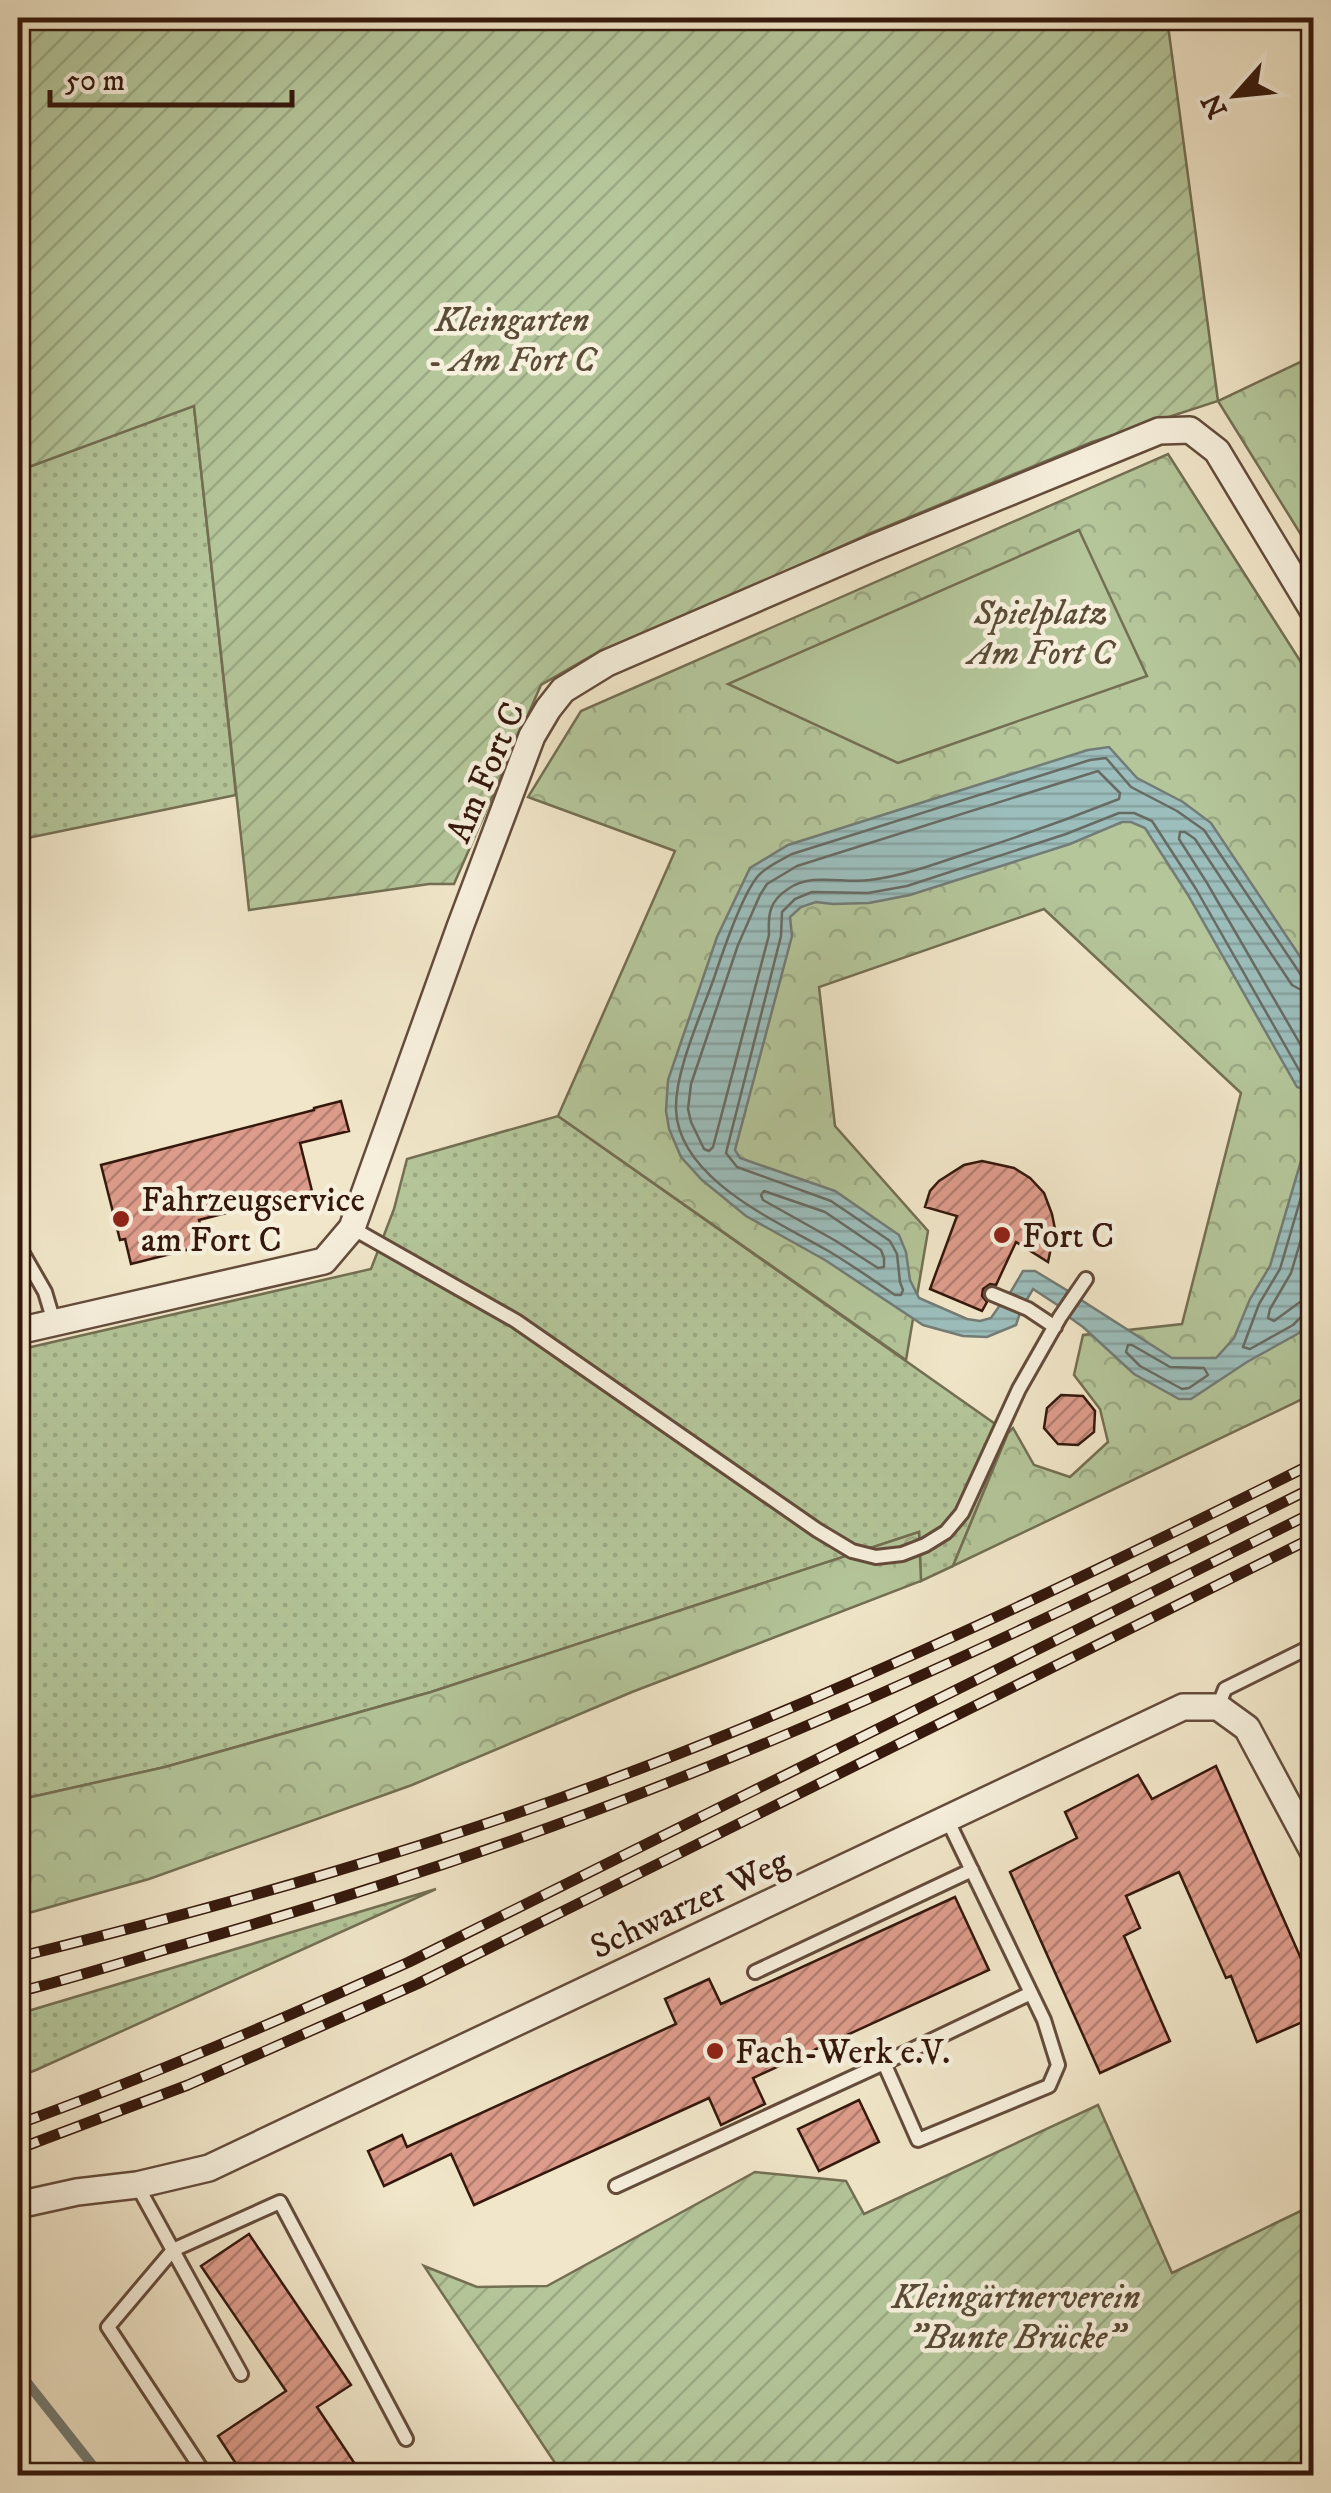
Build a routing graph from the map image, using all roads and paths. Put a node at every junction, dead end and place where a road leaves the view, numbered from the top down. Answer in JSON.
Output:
{"nodes":[{"id":1,"x":1314,"y":612,"type":"edge"},
{"id":2,"x":352,"y":1228,"type":"junction"},
{"id":3,"x":18,"y":1245,"type":"edge"},
{"id":4,"x":1086,"y":1279,"type":"dead end"},
{"id":5,"x":992,"y":1294,"type":"dead end"},
{"id":6,"x":54,"y":1322,"type":"junction"},
{"id":7,"x":1058,"y":1322,"type":"junction"},
{"id":8,"x":18,"y":1330,"type":"edge"},
{"id":9,"x":1314,"y":1645,"type":"edge"},
{"id":10,"x":1218,"y":1707,"type":"junction"},
{"id":11,"x":947,"y":1819,"type":"junction"},
{"id":12,"x":1314,"y":1853,"type":"edge"},
{"id":13,"x":972,"y":1870,"type":"junction"},
{"id":14,"x":755,"y":1972,"type":"dead end"},
{"id":15,"x":1031,"y":1993,"type":"junction"},
{"id":16,"x":884,"y":2063,"type":"junction"},
{"id":17,"x":137,"y":2185,"type":"junction"},
{"id":18,"x":616,"y":2186,"type":"dead end"},
{"id":19,"x":18,"y":2204,"type":"edge"},
{"id":20,"x":173,"y":2250,"type":"junction"},
{"id":21,"x":242,"y":2374,"type":"dead end"},
{"id":22,"x":406,"y":2439,"type":"dead end"},
{"id":23,"x":206,"y":2476,"type":"edge"}],
"edges":[{"from":1,"to":2,"type":"street","name":"Am Fort C"},
{"from":2,"to":6,"type":"street","name":"Am Fort C"},
{"from":2,"to":7,"type":"lane"},
{"from":3,"to":6,"type":"lane"},
{"from":4,"to":7,"type":"lane"},
{"from":5,"to":7,"type":"lane"},
{"from":6,"to":8,"type":"street","name":"Am Fort C"},
{"from":9,"to":10,"type":"lane"},
{"from":10,"to":11,"type":"street","name":"Schwarzer Weg"},
{"from":10,"to":12,"type":"street"},
{"from":11,"to":13,"type":"lane"},
{"from":11,"to":17,"type":"street","name":"Schwarzer Weg"},
{"from":13,"to":14,"type":"lane"},
{"from":13,"to":15,"type":"lane"},
{"from":15,"to":16,"type":"lane"},
{"from":15,"to":16,"type":"lane"},
{"from":16,"to":18,"type":"lane"},
{"from":17,"to":19,"type":"street","name":"Schwarzer Weg"},
{"from":17,"to":20,"type":"lane"},
{"from":20,"to":21,"type":"lane"},
{"from":20,"to":22,"type":"lane"},
{"from":20,"to":23,"type":"lane"}]}
